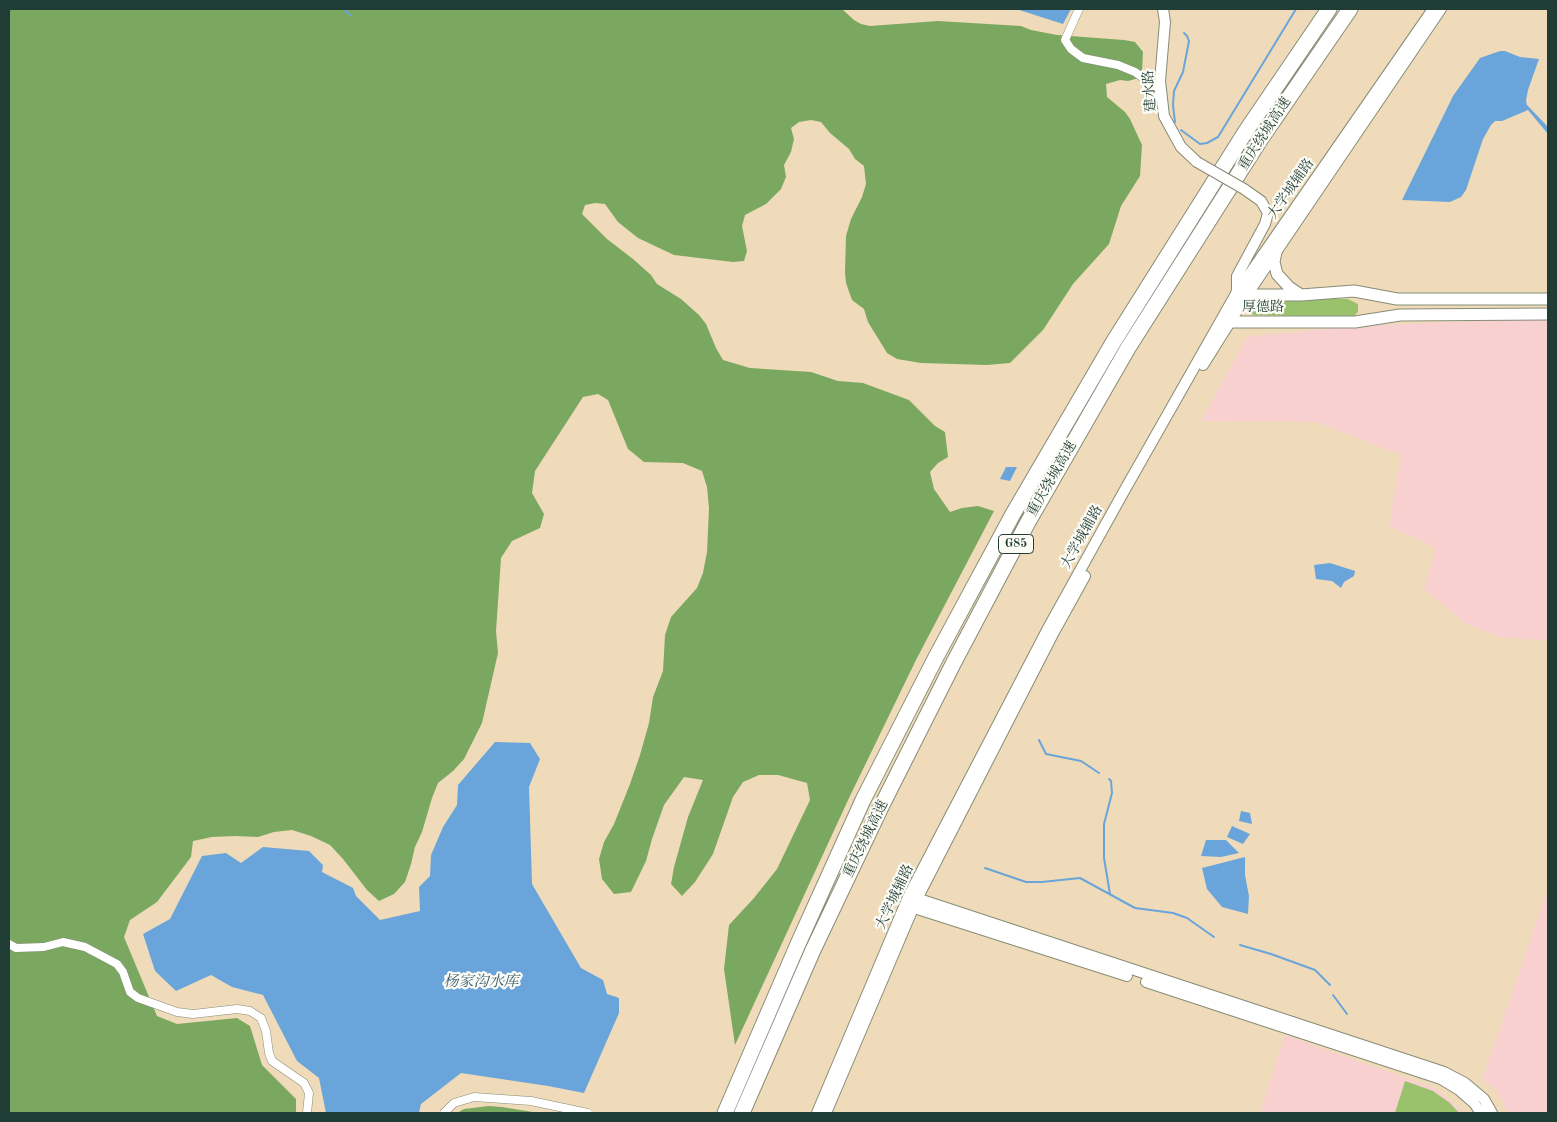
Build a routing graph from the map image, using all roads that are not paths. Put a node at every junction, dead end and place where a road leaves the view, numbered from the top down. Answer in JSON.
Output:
{"nodes":[{"id":1,"x":1080,"y":9,"type":"edge"},
{"id":2,"x":1164,"y":9,"type":"edge"},
{"id":3,"x":1329,"y":9,"type":"edge"},
{"id":4,"x":1350,"y":9,"type":"edge"},
{"id":5,"x":1433,"y":9,"type":"edge"},
{"id":6,"x":1441,"y":9,"type":"edge"},
{"id":7,"x":1161,"y":98,"type":"junction"},
{"id":8,"x":1276,"y":252,"type":"junction"},
{"id":9,"x":1242,"y":293,"type":"junction"},
{"id":10,"x":1301,"y":295,"type":"junction"},
{"id":11,"x":1548,"y":299,"type":"edge"},
{"id":12,"x":1548,"y":314,"type":"edge"},
{"id":13,"x":1230,"y":322,"type":"junction"},
{"id":14,"x":911,"y":901,"type":"junction"},
{"id":15,"x":9,"y":944,"type":"edge"},
{"id":16,"x":307,"y":1113,"type":"edge"},
{"id":17,"x":444,"y":1113,"type":"edge"},
{"id":18,"x":588,"y":1113,"type":"edge"},
{"id":19,"x":724,"y":1113,"type":"edge"},
{"id":20,"x":742,"y":1113,"type":"edge"},
{"id":21,"x":817,"y":1113,"type":"edge"},
{"id":22,"x":826,"y":1113,"type":"edge"},
{"id":23,"x":1481,"y":1113,"type":"edge"},
{"id":24,"x":1492,"y":1113,"type":"edge"}],
"edges":[{"from":1,"to":7,"type":"street"},
{"from":2,"to":7,"type":"street","name":"建水路"},
{"from":3,"to":19,"type":"highway","name":"重庆绕城高速","number":"G85"},
{"from":4,"to":20,"type":"highway","name":"重庆绕城高速","number":"G85"},
{"from":5,"to":9,"type":"street","name":"大学城辅路"},
{"from":6,"to":8,"type":"street","name":"大学城辅路"},
{"from":7,"to":9,"type":"street","name":"建水路","bridge":true},
{"from":8,"to":9,"type":"street","name":"大学城辅路"},
{"from":8,"to":10,"type":"main road"},
{"from":9,"to":10,"type":"main road","name":"厚德路"},
{"from":9,"to":13,"type":"main road","name":"厚德路"},
{"from":9,"to":14,"type":"street","name":"大学城辅路"},
{"from":10,"to":11,"type":"main road","name":"厚德路"},
{"from":12,"to":13,"type":"main road","name":"厚德路"},
{"from":13,"to":14,"type":"street","name":"大学城辅路"},
{"from":14,"to":21,"type":"street","name":"大学城辅路"},
{"from":14,"to":22,"type":"street","name":"大学城辅路"},
{"from":14,"to":23,"type":"street"},
{"from":14,"to":24,"type":"street"},
{"from":15,"to":16,"type":"street"},
{"from":17,"to":18,"type":"street"}]}
